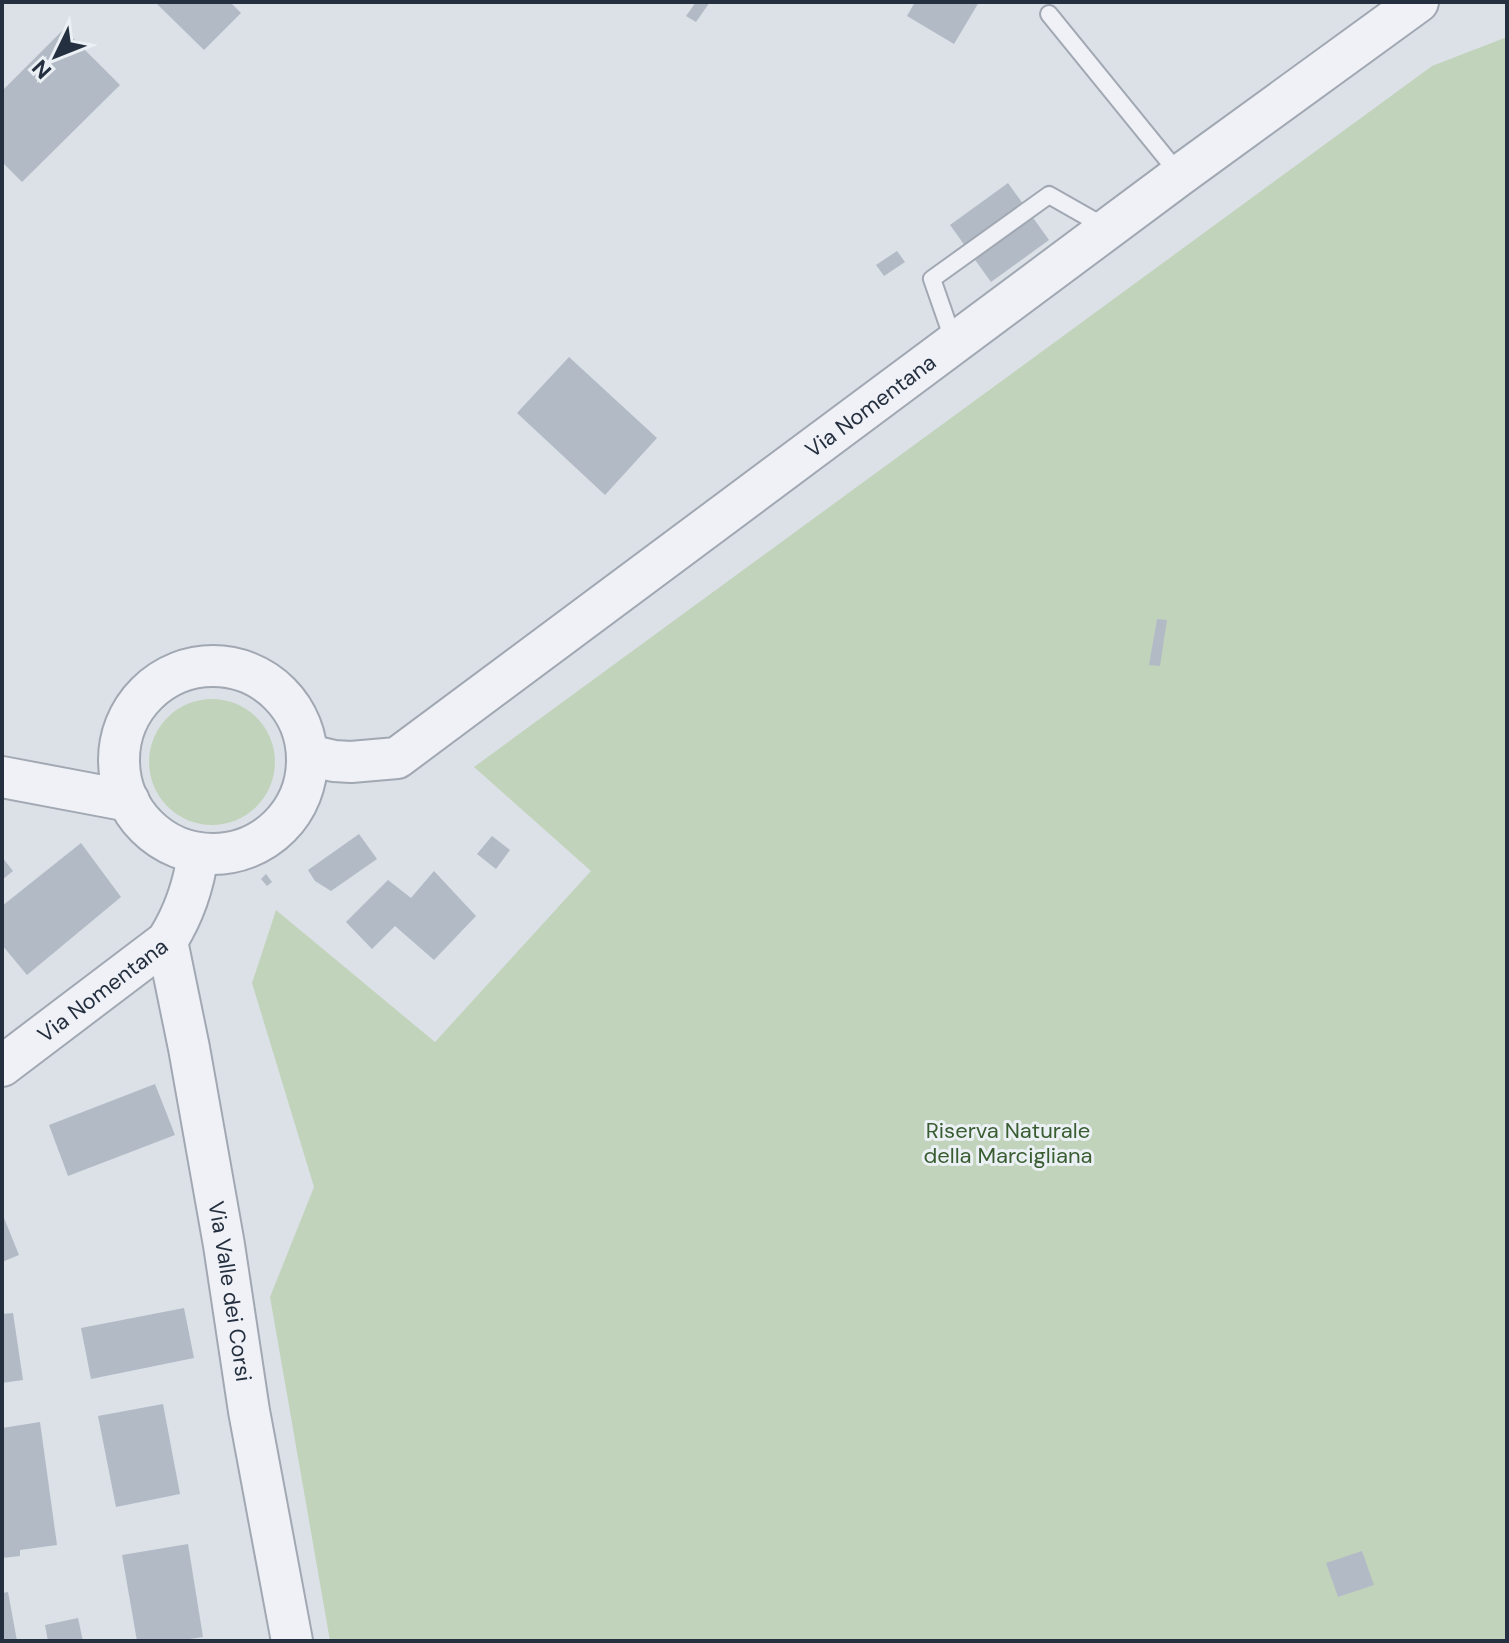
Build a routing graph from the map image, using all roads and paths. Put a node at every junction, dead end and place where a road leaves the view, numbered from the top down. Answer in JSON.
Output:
{"nodes":[{"id":1,"x":1418,"y":2,"type":"edge"},
{"id":2,"x":1049,"y":14,"type":"dead end"},
{"id":3,"x":1180,"y":175,"type":"junction"},
{"id":4,"x":1108,"y":229,"type":"junction"},
{"id":5,"x":954,"y":343,"type":"junction"},
{"id":6,"x":308,"y":755,"type":"junction"},
{"id":7,"x":2,"y":777,"type":"edge"},
{"id":8,"x":129,"y":801,"type":"junction"},
{"id":9,"x":198,"y":853,"type":"junction"},
{"id":10,"x":167,"y":941,"type":"junction"},
{"id":11,"x":2,"y":1066,"type":"edge"},
{"id":12,"x":292,"y":1641,"type":"edge"}],
"edges":[{"from":1,"to":3,"type":"street","name":"Via Nomentana"},
{"from":2,"to":3,"type":"lane"},
{"from":3,"to":4,"type":"street","name":"Via Nomentana"},
{"from":4,"to":5,"type":"street","name":"Via Nomentana"},
{"from":4,"to":5,"type":"lane"},
{"from":5,"to":6,"type":"street","name":"Via Nomentana"},
{"from":6,"to":8,"type":"street"},
{"from":6,"to":9,"type":"street"},
{"from":7,"to":8,"type":"street"},
{"from":8,"to":9,"type":"street"},
{"from":9,"to":10,"type":"street","name":"Via Nomentana"},
{"from":10,"to":11,"type":"street","name":"Via Nomentana"},
{"from":10,"to":12,"type":"street","name":"Via Valle dei Corsi"}]}
